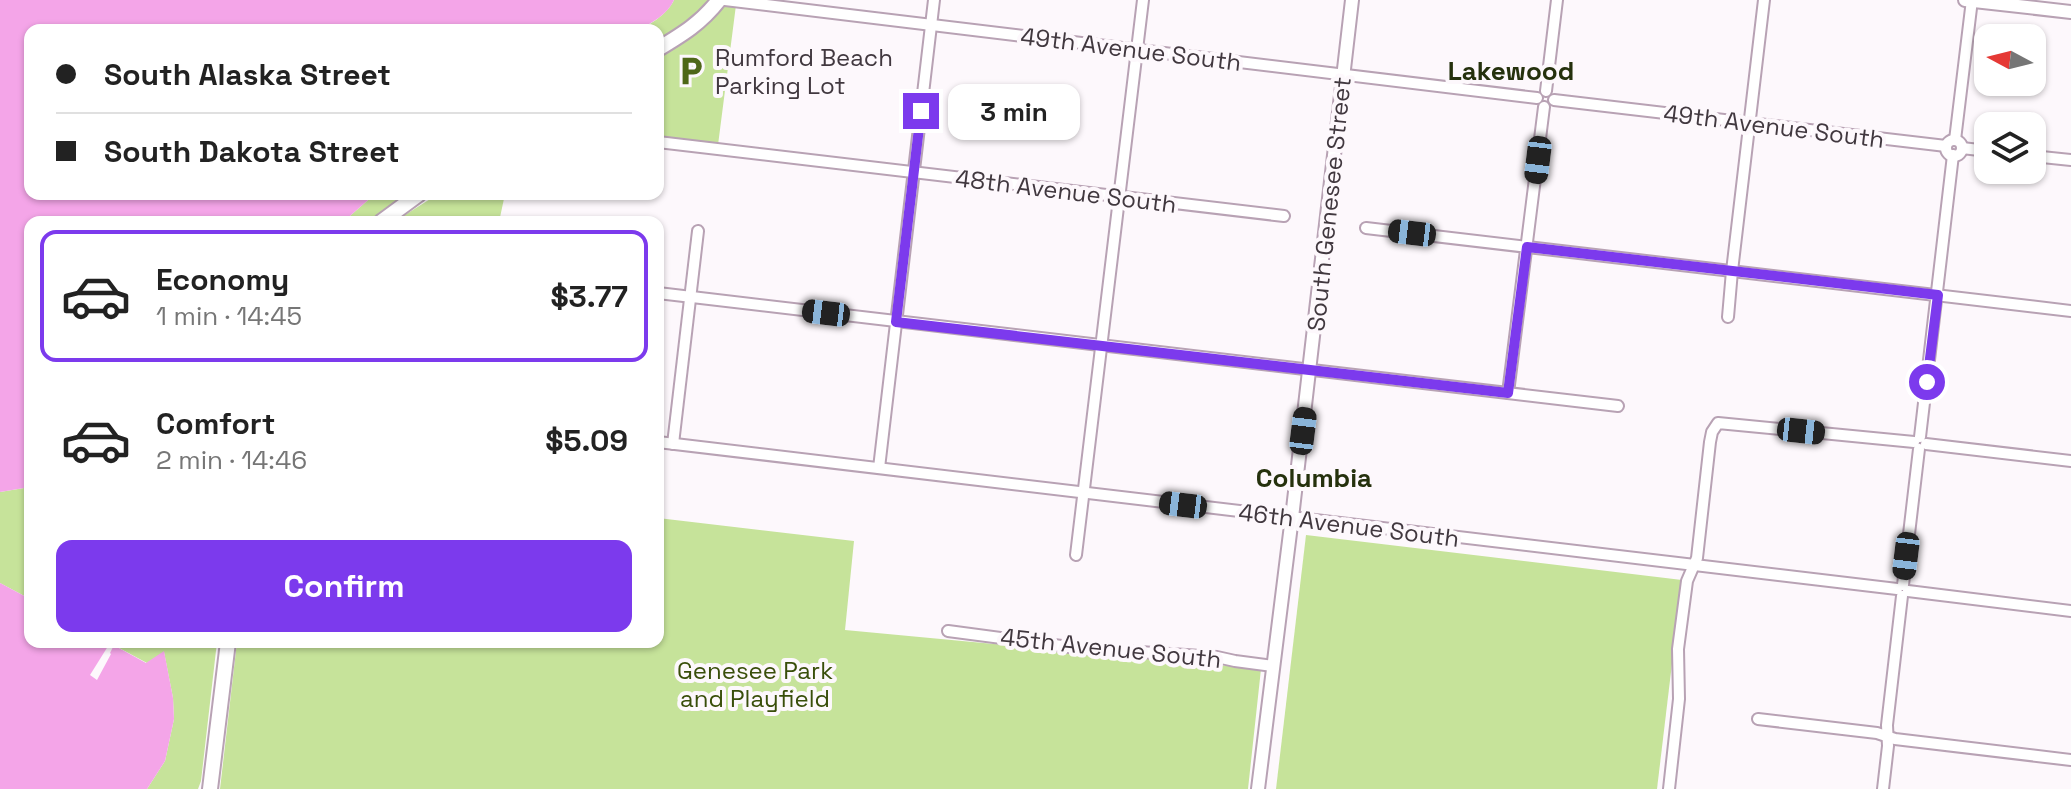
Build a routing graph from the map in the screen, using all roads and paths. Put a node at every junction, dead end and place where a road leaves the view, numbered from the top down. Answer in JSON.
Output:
{"nodes":[{"id":1,"x":722,"y":0,"type":"edge"},
{"id":2,"x":934,"y":0,"type":"edge"},
{"id":3,"x":1143,"y":0,"type":"edge"},
{"id":4,"x":1352,"y":0,"type":"edge"},
{"id":5,"x":1557,"y":0,"type":"edge"},
{"id":6,"x":1764,"y":0,"type":"edge"},
{"id":7,"x":1965,"y":0,"type":"edge"},
{"id":8,"x":1972,"y":0,"type":"edge"},
{"id":9,"x":2071,"y":12,"type":"edge"},
{"id":10,"x":931,"y":26,"type":"junction"},
{"id":11,"x":664,"y":45,"type":"edge"},
{"id":12,"x":1137,"y":50,"type":"junction"},
{"id":13,"x":1344,"y":73,"type":"junction"},
{"id":14,"x":1546,"y":99,"type":"junction"},
{"id":15,"x":1750,"y":123,"type":"junction"},
{"id":16,"x":664,"y":143,"type":"edge"},
{"id":17,"x":1954,"y":147,"type":"junction"},
{"id":18,"x":1974,"y":149,"type":"edge"},
{"id":19,"x":2046,"y":157,"type":"edge"},
{"id":20,"x":2071,"y":160,"type":"edge"},
{"id":21,"x":913,"y":173,"type":"junction"},
{"id":22,"x":1119,"y":197,"type":"junction"},
{"id":23,"x":411,"y":200,"type":"edge"},
{"id":24,"x":389,"y":216,"type":"edge"},
{"id":25,"x":1284,"y":216,"type":"dead end"},
{"id":26,"x":1366,"y":228,"type":"dead end"},
{"id":27,"x":698,"y":231,"type":"dead end"},
{"id":28,"x":1527,"y":247,"type":"junction"},
{"id":29,"x":1732,"y":271,"type":"junction"},
{"id":30,"x":664,"y":294,"type":"edge"},
{"id":31,"x":1938,"y":295,"type":"junction"},
{"id":32,"x":690,"y":296,"type":"junction"},
{"id":33,"x":2071,"y":311,"type":"edge"},
{"id":34,"x":1728,"y":317,"type":"dead end"},
{"id":35,"x":896,"y":322,"type":"junction"},
{"id":36,"x":1102,"y":346,"type":"junction"},
{"id":37,"x":1310,"y":371,"type":"junction"},
{"id":38,"x":1508,"y":393,"type":"junction"},
{"id":39,"x":1618,"y":406,"type":"dead end"},
{"id":40,"x":664,"y":443,"type":"edge"},
{"id":41,"x":1920,"y":443,"type":"junction"},
{"id":42,"x":673,"y":444,"type":"junction"},
{"id":43,"x":2071,"y":461,"type":"edge"},
{"id":44,"x":879,"y":468,"type":"junction"},
{"id":45,"x":1084,"y":493,"type":"junction"},
{"id":46,"x":1292,"y":519,"type":"junction"},
{"id":47,"x":1076,"y":555,"type":"dead end"},
{"id":48,"x":1696,"y":564,"type":"junction"},
{"id":49,"x":1902,"y":590,"type":"junction"},
{"id":50,"x":2071,"y":611,"type":"edge"},
{"id":51,"x":948,"y":631,"type":"dead end"},
{"id":52,"x":227,"y":648,"type":"edge"},
{"id":53,"x":1273,"y":666,"type":"junction"},
{"id":54,"x":1758,"y":719,"type":"dead end"},
{"id":55,"x":1887,"y":736,"type":"junction"},
{"id":56,"x":2071,"y":760,"type":"edge"},
{"id":57,"x":210,"y":789,"type":"edge"},
{"id":58,"x":1258,"y":789,"type":"edge"},
{"id":59,"x":1669,"y":789,"type":"edge"},
{"id":60,"x":1883,"y":789,"type":"edge"}],
"edges":[{"from":1,"to":10,"type":"street","name":"49th Avenue South"},
{"from":1,"to":11,"type":"main road"},
{"from":2,"to":10,"type":"street"},
{"from":3,"to":12,"type":"street"},
{"from":4,"to":13,"type":"street","name":"South Genesee Street"},
{"from":5,"to":14,"type":"street"},
{"from":6,"to":15,"type":"street"},
{"from":7,"to":8,"type":"street"},
{"from":8,"to":9,"type":"street"},
{"from":8,"to":17,"type":"street"},
{"from":10,"to":12,"type":"street","name":"49th Avenue South"},
{"from":10,"to":21,"type":"street"},
{"from":12,"to":13,"type":"street","name":"49th Avenue South"},
{"from":12,"to":22,"type":"street"},
{"from":13,"to":14,"type":"street","name":"49th Avenue South"},
{"from":13,"to":37,"type":"street","name":"South Genesee Street"},
{"from":14,"to":15,"type":"street","name":"49th Avenue South"},
{"from":14,"to":28,"type":"street"},
{"from":15,"to":17,"type":"street","name":"49th Avenue South"},
{"from":15,"to":29,"type":"street"},
{"from":16,"to":21,"type":"street","name":"48th Avenue South"},
{"from":17,"to":18,"type":"street","name":"49th Avenue South"},
{"from":17,"to":31,"type":"street"},
{"from":19,"to":20,"type":"street"},
{"from":21,"to":22,"type":"street","name":"48th Avenue South"},
{"from":21,"to":35,"type":"street"},
{"from":22,"to":25,"type":"street","name":"48th Avenue South"},
{"from":22,"to":36,"type":"street"},
{"from":23,"to":24,"type":"main road"},
{"from":26,"to":28,"type":"street"},
{"from":27,"to":32,"type":"street"},
{"from":28,"to":29,"type":"street"},
{"from":28,"to":38,"type":"street"},
{"from":29,"to":31,"type":"street"},
{"from":29,"to":34,"type":"street"},
{"from":30,"to":32,"type":"street"},
{"from":31,"to":33,"type":"street"},
{"from":31,"to":41,"type":"street"},
{"from":32,"to":35,"type":"street"},
{"from":32,"to":42,"type":"street"},
{"from":35,"to":36,"type":"street"},
{"from":35,"to":44,"type":"street"},
{"from":36,"to":37,"type":"street"},
{"from":36,"to":45,"type":"street"},
{"from":37,"to":38,"type":"street"},
{"from":37,"to":46,"type":"street","name":"South Genesee Street"},
{"from":38,"to":39,"type":"street"},
{"from":40,"to":42,"type":"street","name":"46th Avenue South"},
{"from":41,"to":43,"type":"street"},
{"from":41,"to":48,"type":"street"},
{"from":41,"to":49,"type":"street"},
{"from":42,"to":44,"type":"street","name":"46th Avenue South"},
{"from":44,"to":45,"type":"street","name":"46th Avenue South"},
{"from":45,"to":46,"type":"street","name":"46th Avenue South"},
{"from":45,"to":47,"type":"street"},
{"from":46,"to":48,"type":"street","name":"46th Avenue South"},
{"from":46,"to":53,"type":"street","name":"South Genesee Street"},
{"from":48,"to":49,"type":"street","name":"46th Avenue South"},
{"from":48,"to":59,"type":"street"},
{"from":49,"to":50,"type":"street","name":"46th Avenue South"},
{"from":49,"to":55,"type":"street"},
{"from":51,"to":53,"type":"street","name":"45th Avenue South"},
{"from":52,"to":57,"type":"main road"},
{"from":53,"to":58,"type":"street","name":"South Genesee Street"},
{"from":54,"to":55,"type":"street"},
{"from":55,"to":56,"type":"street"},
{"from":55,"to":60,"type":"street"}]}
